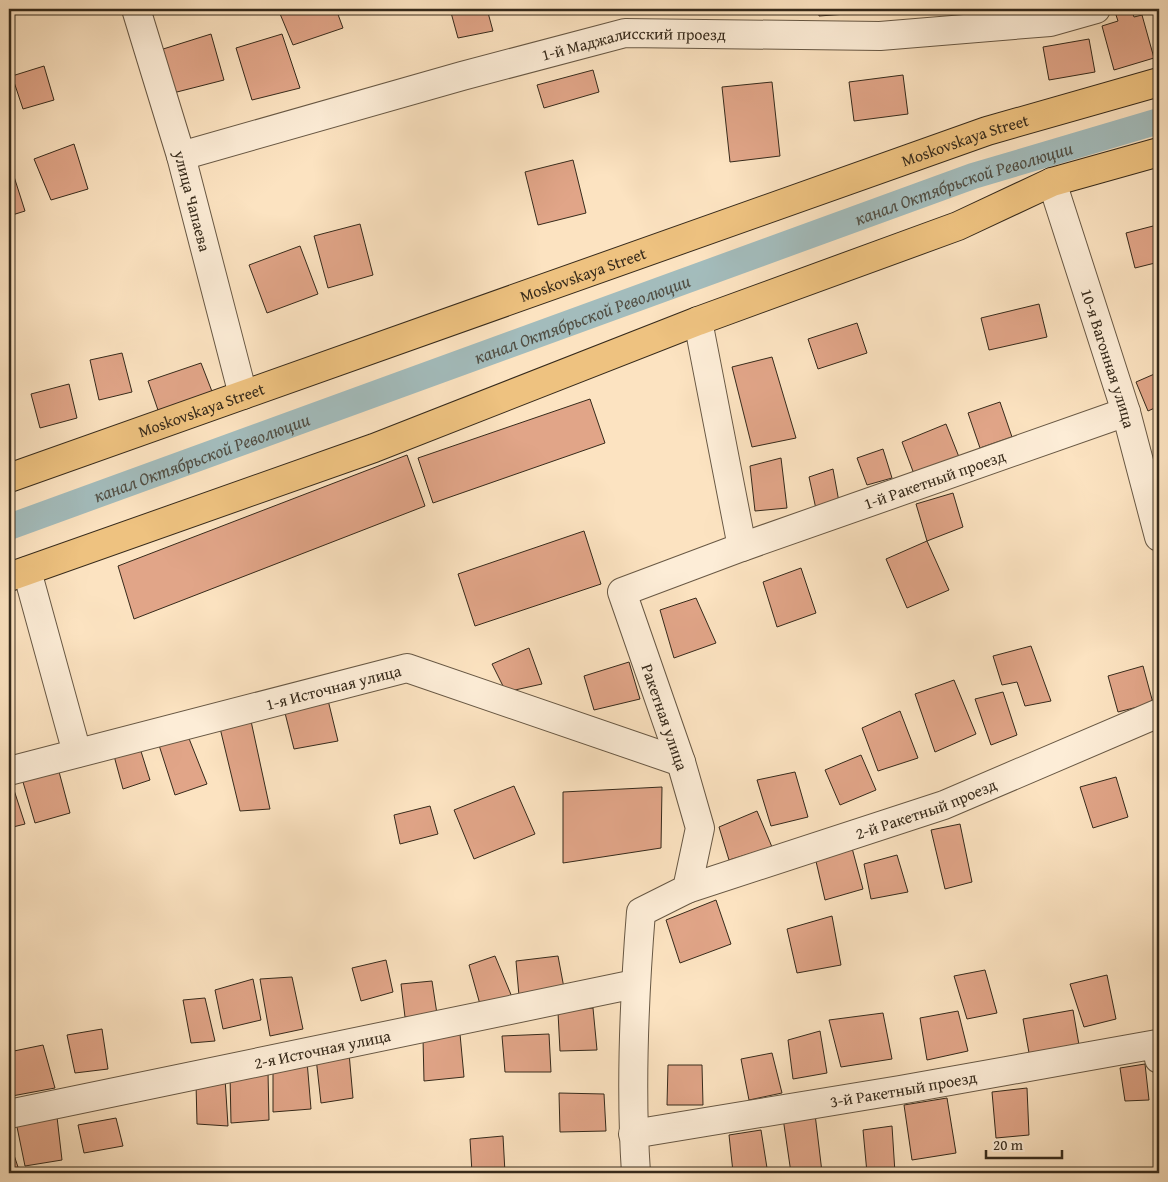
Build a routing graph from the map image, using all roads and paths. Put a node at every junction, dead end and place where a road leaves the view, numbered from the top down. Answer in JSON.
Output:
{"nodes":[{"id":1,"x":136,"y":9,"type":"edge"},
{"id":2,"x":1096,"y":9,"type":"edge"},
{"id":3,"x":1159,"y":82,"type":"edge"},
{"id":4,"x":1159,"y":152,"type":"edge"},
{"id":5,"x":181,"y":156,"type":"junction"},
{"id":6,"x":1052,"y":182,"type":"junction"},
{"id":7,"x":698,"y":321,"type":"junction"},
{"id":8,"x":243,"y":395,"type":"junction"},
{"id":9,"x":1126,"y":412,"type":"junction"},
{"id":10,"x":9,"y":478,"type":"edge"},
{"id":11,"x":1159,"y":537,"type":"edge"},
{"id":12,"x":742,"y":548,"type":"junction"},
{"id":13,"x":18,"y":574,"type":"edge"},
{"id":14,"x":1159,"y":713,"type":"edge"},
{"id":15,"x":77,"y":753,"type":"junction"},
{"id":16,"x":681,"y":762,"type":"junction"},
{"id":17,"x":9,"y":771,"type":"edge"},
{"id":18,"x":687,"y":889,"type":"junction"},
{"id":19,"x":635,"y":984,"type":"junction"},
{"id":20,"x":1159,"y":1060,"type":"edge"},
{"id":21,"x":9,"y":1114,"type":"edge"},
{"id":22,"x":634,"y":1134,"type":"junction"},
{"id":23,"x":636,"y":1173,"type":"edge"}],
"edges":[{"from":1,"to":5,"type":"street","name":"улица Чапаева"},
{"from":2,"to":5,"type":"street","name":"1-й Маджалисский проезд"},
{"from":3,"to":8,"type":"main road","name":"Moskovskaya Street"},
{"from":4,"to":6,"type":"main road"},
{"from":5,"to":8,"type":"street","name":"улица Чапаева"},
{"from":6,"to":7,"type":"main road"},
{"from":6,"to":9,"type":"street","name":"10-я Вагонная улица"},
{"from":7,"to":12,"type":"street"},
{"from":7,"to":13,"type":"main road"},
{"from":8,"to":10,"type":"main road","name":"Moskovskaya Street"},
{"from":9,"to":11,"type":"street","name":"10-я Вагонная улица"},
{"from":9,"to":12,"type":"street","name":"1-й Ракетный проезд"},
{"from":12,"to":16,"type":"street","name":"Ракетная улица"},
{"from":13,"to":15,"type":"street"},
{"from":14,"to":18,"type":"street","name":"2-й Ракетный проезд"},
{"from":15,"to":16,"type":"street","name":"1-я Источная улица"},
{"from":15,"to":17,"type":"street","name":"1-я Источная улица"},
{"from":16,"to":18,"type":"street","name":"Ракетная улица"},
{"from":18,"to":19,"type":"street"},
{"from":19,"to":21,"type":"street","name":"2-я Источная улица"},
{"from":19,"to":22,"type":"street"},
{"from":20,"to":22,"type":"street","name":"3-й Ракетный проезд"},
{"from":22,"to":23,"type":"street"}]}
